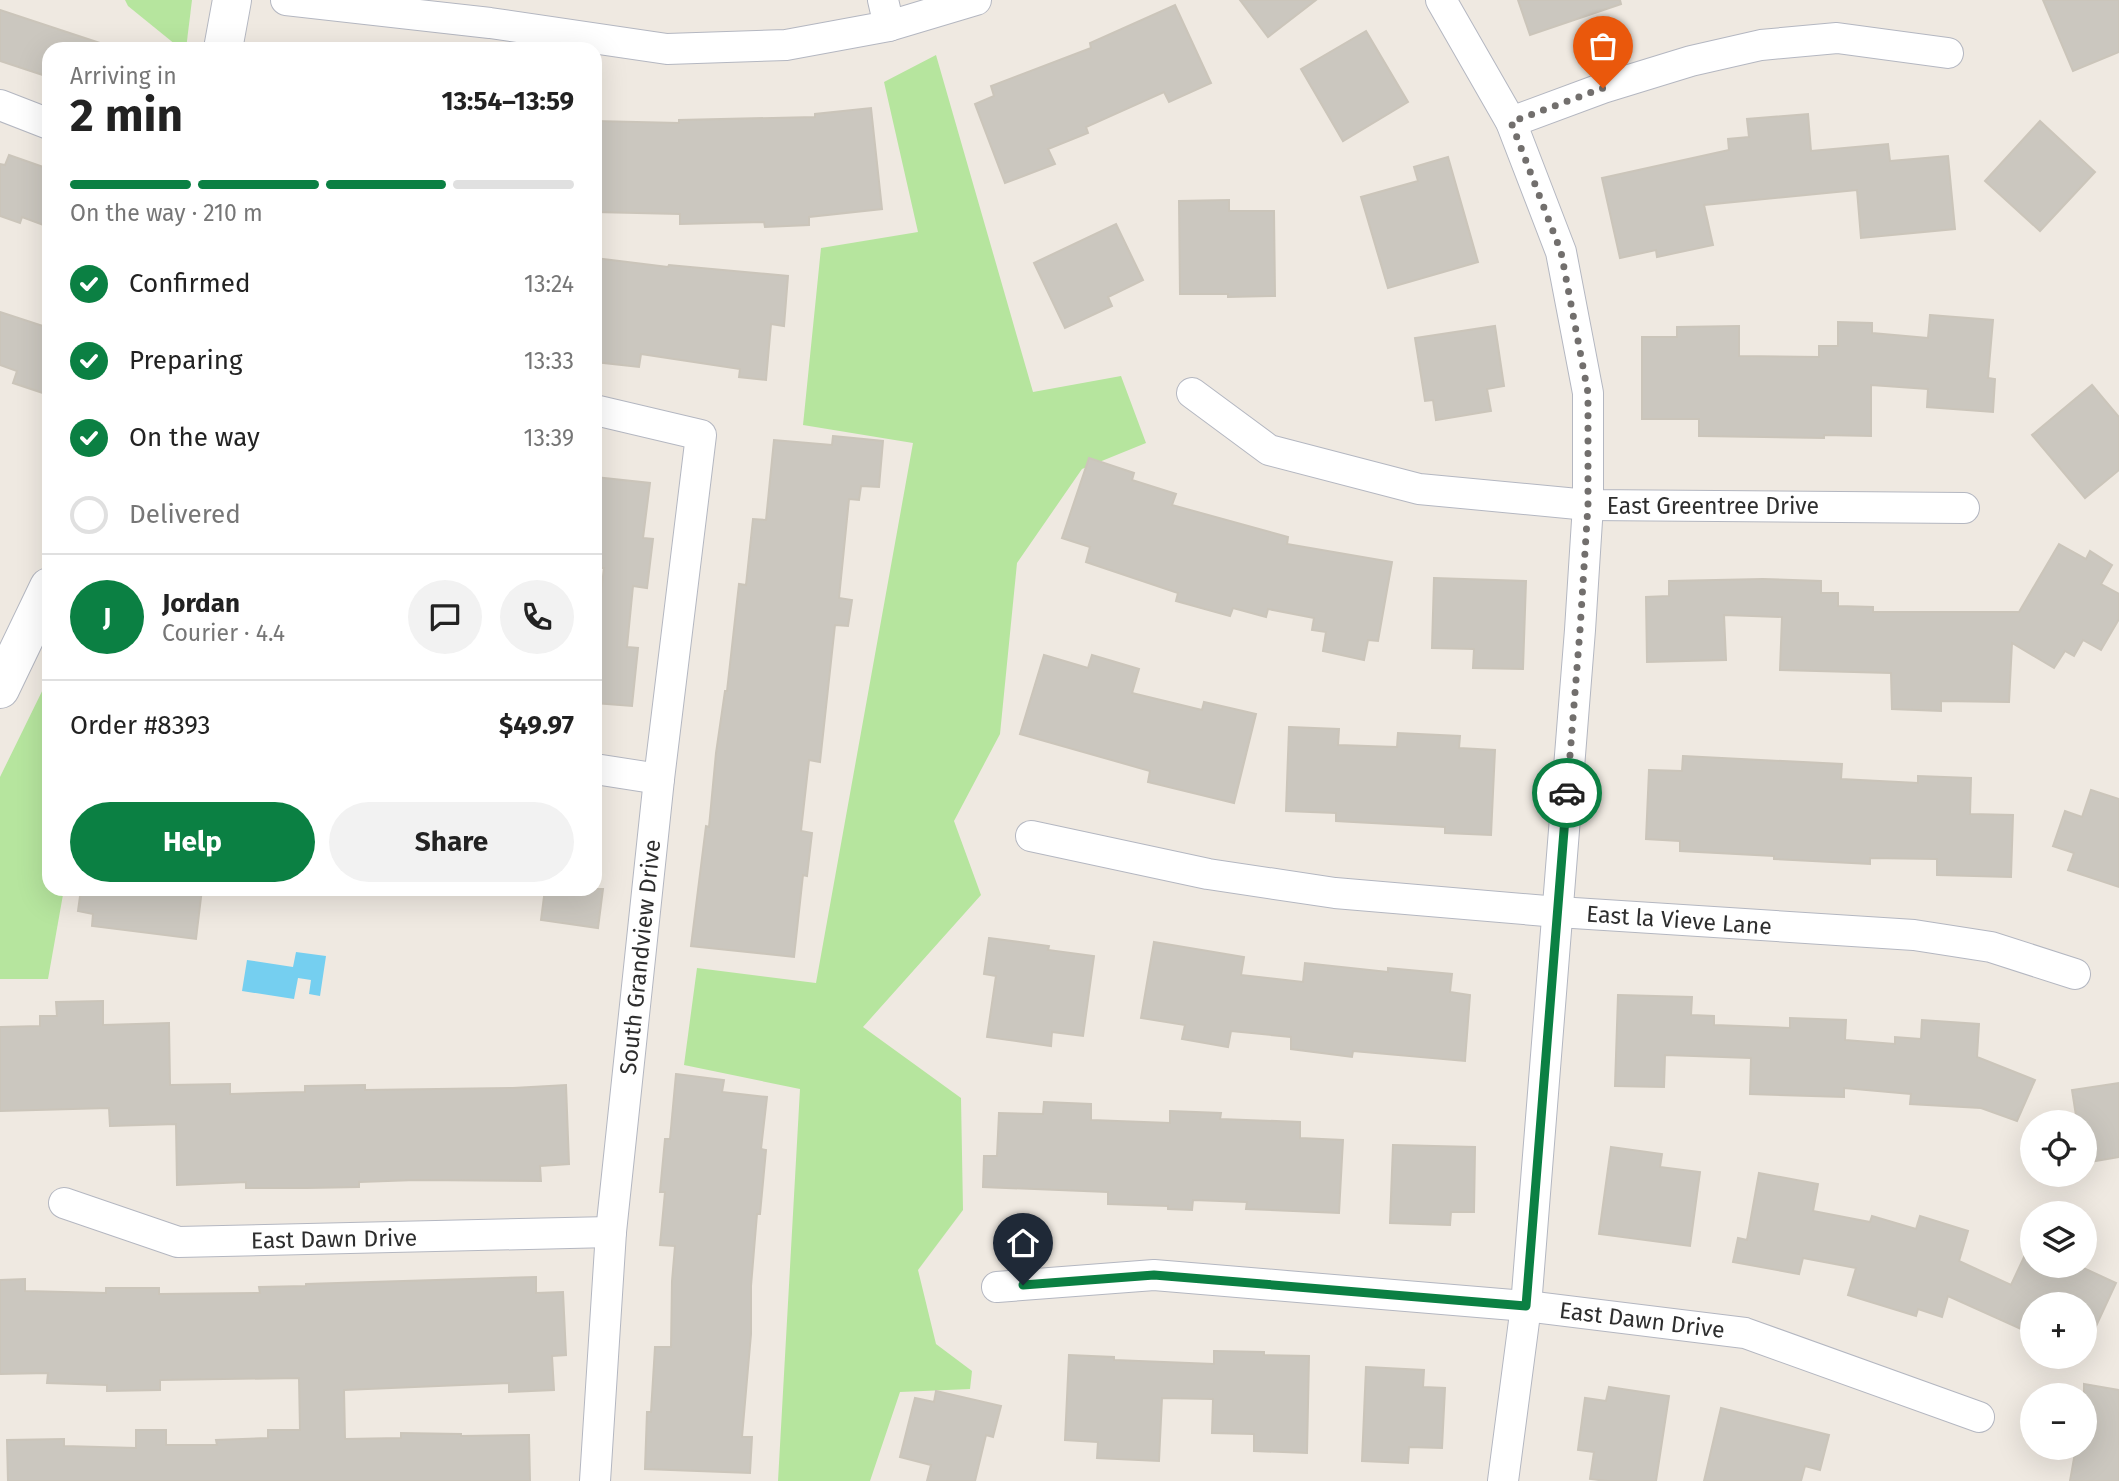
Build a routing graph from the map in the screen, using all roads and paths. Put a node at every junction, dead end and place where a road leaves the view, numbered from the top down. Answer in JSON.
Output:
{"nodes":[{"id":1,"x":232,"y":0,"type":"edge"},
{"id":2,"x":286,"y":0,"type":"edge"},
{"id":3,"x":976,"y":0,"type":"edge"},
{"id":4,"x":1441,"y":0,"type":"edge"},
{"id":5,"x":886,"y":13,"type":"edge"},
{"id":6,"x":224,"y":42,"type":"edge"},
{"id":7,"x":1948,"y":53,"type":"dead end"},
{"id":8,"x":0,"y":105,"type":"edge"},
{"id":9,"x":42,"y":121,"type":"edge"},
{"id":10,"x":1511,"y":122,"type":"junction"},
{"id":11,"x":1192,"y":393,"type":"dead end"},
{"id":12,"x":602,"y":412,"type":"edge"},
{"id":13,"x":1588,"y":505,"type":"junction"},
{"id":14,"x":1964,"y":508,"type":"dead end"},
{"id":15,"x":42,"y":602,"type":"edge"},
{"id":16,"x":0,"y":689,"type":"edge"},
{"id":17,"x":602,"y":770,"type":"edge"},
{"id":18,"x":659,"y":779,"type":"junction"},
{"id":19,"x":1031,"y":836,"type":"dead end"},
{"id":20,"x":1558,"y":912,"type":"junction"},
{"id":21,"x":2075,"y":974,"type":"dead end"},
{"id":22,"x":64,"y":1203,"type":"dead end"},
{"id":23,"x":611,"y":1232,"type":"junction"},
{"id":24,"x":997,"y":1287,"type":"dead end"},
{"id":25,"x":1526,"y":1306,"type":"junction"},
{"id":26,"x":1979,"y":1417,"type":"dead end"},
{"id":27,"x":595,"y":1481,"type":"edge"},
{"id":28,"x":1503,"y":1481,"type":"edge"}],
"edges":[{"from":1,"to":6,"type":"street"},
{"from":2,"to":5,"type":"street"},
{"from":3,"to":5,"type":"street"},
{"from":4,"to":10,"type":"street"},
{"from":7,"to":10,"type":"street"},
{"from":8,"to":9,"type":"street"},
{"from":10,"to":13,"type":"street"},
{"from":11,"to":13,"type":"street","name":"East Greentree Drive"},
{"from":12,"to":18,"type":"street","name":"South Grandview Drive"},
{"from":13,"to":14,"type":"street","name":"East Greentree Drive"},
{"from":13,"to":20,"type":"street"},
{"from":15,"to":16,"type":"street"},
{"from":17,"to":18,"type":"street"},
{"from":18,"to":23,"type":"street","name":"South Grandview Drive"},
{"from":19,"to":20,"type":"street","name":"East la Vieve Lane"},
{"from":20,"to":21,"type":"street","name":"East la Vieve Lane"},
{"from":20,"to":25,"type":"street"},
{"from":22,"to":23,"type":"street","name":"East Dawn Drive"},
{"from":23,"to":27,"type":"street","name":"South Grandview Drive"},
{"from":24,"to":25,"type":"street","name":"East Dawn Drive"},
{"from":25,"to":26,"type":"street","name":"East Dawn Drive"},
{"from":25,"to":28,"type":"street"}]}
